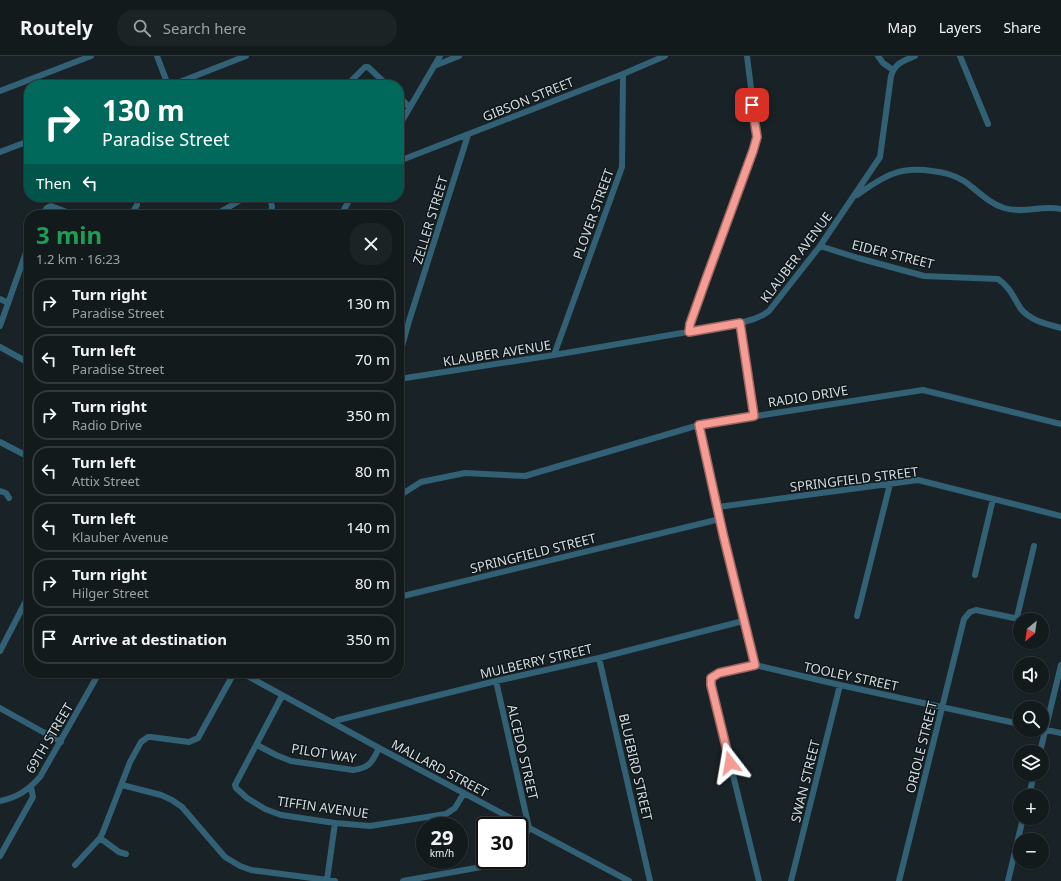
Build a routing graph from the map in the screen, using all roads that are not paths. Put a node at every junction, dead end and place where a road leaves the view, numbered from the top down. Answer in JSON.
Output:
{"nodes":[{"id":1,"x":91,"y":56,"type":"edge"},
{"id":2,"x":157,"y":56,"type":"edge"},
{"id":3,"x":246,"y":56,"type":"edge"},
{"id":4,"x":440,"y":56,"type":"edge"},
{"id":5,"x":459,"y":56,"type":"edge"},
{"id":6,"x":665,"y":56,"type":"edge"},
{"id":7,"x":747,"y":56,"type":"edge"},
{"id":8,"x":878,"y":56,"type":"edge"},
{"id":9,"x":915,"y":56,"type":"edge"},
{"id":10,"x":960,"y":56,"type":"edge"},
{"id":11,"x":434,"y":66,"type":"junction"},
{"id":12,"x":893,"y":70,"type":"junction"},
{"id":13,"x":623,"y":74,"type":"junction"},
{"id":14,"x":29,"y":80,"type":"edge"},
{"id":15,"x":166,"y":80,"type":"edge"},
{"id":16,"x":185,"y":80,"type":"edge"},
{"id":17,"x":352,"y":80,"type":"edge"},
{"id":18,"x":382,"y":80,"type":"edge"},
{"id":19,"x":24,"y":82,"type":"edge"},
{"id":20,"x":0,"y":91,"type":"edge"},
{"id":21,"x":404,"y":101,"type":"edge"},
{"id":22,"x":410,"y":106,"type":"junction"},
{"id":23,"x":404,"y":117,"type":"edge"},
{"id":24,"x":988,"y":124,"type":"dead end"},
{"id":25,"x":468,"y":135,"type":"junction"},
{"id":26,"x":24,"y":143,"type":"edge"},
{"id":27,"x":0,"y":152,"type":"edge"},
{"id":28,"x":404,"y":159,"type":"edge"},
{"id":29,"x":238,"y":202,"type":"edge"},
{"id":30,"x":848,"y":204,"type":"junction"},
{"id":31,"x":1061,"y":209,"type":"edge"},
{"id":32,"x":46,"y":210,"type":"edge"},
{"id":33,"x":62,"y":210,"type":"edge"},
{"id":34,"x":224,"y":210,"type":"edge"},
{"id":35,"x":820,"y":246,"type":"junction"},
{"id":36,"x":24,"y":258,"type":"edge"},
{"id":37,"x":0,"y":299,"type":"edge"},
{"id":38,"x":8,"y":303,"type":"junction"},
{"id":39,"x":740,"y":323,"type":"junction"},
{"id":40,"x":0,"y":326,"type":"edge"},
{"id":41,"x":1061,"y":328,"type":"edge"},
{"id":42,"x":689,"y":332,"type":"junction"},
{"id":43,"x":404,"y":339,"type":"edge"},
{"id":44,"x":0,"y":347,"type":"edge"},
{"id":45,"x":554,"y":355,"type":"junction"},
{"id":46,"x":24,"y":360,"type":"edge"},
{"id":47,"x":404,"y":378,"type":"edge"},
{"id":48,"x":754,"y":416,"type":"junction"},
{"id":49,"x":1061,"y":424,"type":"edge"},
{"id":50,"x":699,"y":425,"type":"junction"},
{"id":51,"x":0,"y":442,"type":"edge"},
{"id":52,"x":24,"y":454,"type":"edge"},
{"id":53,"x":890,"y":484,"type":"junction"},
{"id":54,"x":0,"y":491,"type":"edge"},
{"id":55,"x":404,"y":493,"type":"edge"},
{"id":56,"x":9,"y":498,"type":"dead end"},
{"id":57,"x":994,"y":499,"type":"junction"},
{"id":58,"x":718,"y":507,"type":"junction"},
{"id":59,"x":1061,"y":516,"type":"edge"},
{"id":60,"x":720,"y":519,"type":"junction"},
{"id":61,"x":1034,"y":546,"type":"dead end"},
{"id":62,"x":975,"y":575,"type":"dead end"},
{"id":63,"x":404,"y":596,"type":"edge"},
{"id":64,"x":24,"y":605,"type":"edge"},
{"id":65,"x":857,"y":616,"type":"dead end"},
{"id":66,"x":744,"y":622,"type":"junction"},
{"id":67,"x":0,"y":651,"type":"edge"},
{"id":68,"x":599,"y":658,"type":"junction"},
{"id":69,"x":755,"y":665,"type":"junction"},
{"id":70,"x":1061,"y":665,"type":"edge"},
{"id":71,"x":96,"y":678,"type":"edge"},
{"id":72,"x":231,"y":678,"type":"edge"},
{"id":73,"x":251,"y":678,"type":"edge"},
{"id":74,"x":496,"y":681,"type":"junction"},
{"id":75,"x":840,"y":685,"type":"junction"},
{"id":76,"x":282,"y":696,"type":"junction"},
{"id":77,"x":943,"y":707,"type":"junction"},
{"id":78,"x":0,"y":708,"type":"edge"},
{"id":79,"x":1049,"y":710,"type":"edge"},
{"id":80,"x":1013,"y":722,"type":"edge"},
{"id":81,"x":333,"y":723,"type":"junction"},
{"id":82,"x":1049,"y":730,"type":"edge"},
{"id":83,"x":1061,"y":733,"type":"edge"},
{"id":84,"x":61,"y":742,"type":"junction"},
{"id":85,"x":257,"y":745,"type":"junction"},
{"id":86,"x":379,"y":748,"type":"junction"},
{"id":87,"x":122,"y":785,"type":"junction"},
{"id":88,"x":31,"y":787,"type":"junction"},
{"id":89,"x":464,"y":793,"type":"junction"},
{"id":90,"x":0,"y":801,"type":"edge"},
{"id":91,"x":335,"y":822,"type":"junction"},
{"id":92,"x":1021,"y":825,"type":"edge"},
{"id":93,"x":529,"y":828,"type":"junction"},
{"id":94,"x":100,"y":838,"type":"junction"},
{"id":95,"x":126,"y":854,"type":"dead end"},
{"id":96,"x":0,"y":856,"type":"edge"},
{"id":97,"x":75,"y":865,"type":"dead end"},
{"id":98,"x":476,"y":868,"type":"edge"},
{"id":99,"x":327,"y":880,"type":"edge"},
{"id":100,"x":335,"y":881,"type":"edge"},
{"id":101,"x":403,"y":881,"type":"edge"},
{"id":102,"x":629,"y":881,"type":"edge"},
{"id":103,"x":650,"y":881,"type":"edge"},
{"id":104,"x":759,"y":881,"type":"edge"},
{"id":105,"x":791,"y":881,"type":"edge"},
{"id":106,"x":899,"y":881,"type":"edge"},
{"id":107,"x":1008,"y":881,"type":"edge"}],
"edges":[{"from":1,"to":14,"type":"street"},
{"from":2,"to":15,"type":"street"},
{"from":3,"to":16,"type":"street"},
{"from":4,"to":11,"type":"street"},
{"from":5,"to":11,"type":"street"},
{"from":6,"to":13,"type":"street","name":"GIBSON STREET"},
{"from":7,"to":42,"type":"street"},
{"from":8,"to":12,"type":"street"},
{"from":9,"to":12,"type":"street"},
{"from":10,"to":24,"type":"street"},
{"from":11,"to":22,"type":"street"},
{"from":12,"to":30,"type":"street","name":"KLAUBER AVENUE"},
{"from":13,"to":25,"type":"street","name":"GIBSON STREET"},
{"from":13,"to":45,"type":"street","name":"PLOVER STREET"},
{"from":17,"to":18,"type":"street"},
{"from":19,"to":20,"type":"street"},
{"from":21,"to":22,"type":"street"},
{"from":22,"to":23,"type":"street"},
{"from":25,"to":28,"type":"street","name":"GIBSON STREET"},
{"from":25,"to":43,"type":"street","name":"ZELLER STREET"},
{"from":26,"to":27,"type":"street"},
{"from":29,"to":34,"type":"street"},
{"from":30,"to":31,"type":"street"},
{"from":30,"to":35,"type":"street","name":"KLAUBER AVENUE"},
{"from":32,"to":33,"type":"street"},
{"from":35,"to":39,"type":"street","name":"KLAUBER AVENUE"},
{"from":35,"to":41,"type":"street","name":"EIDER STREET"},
{"from":36,"to":38,"type":"street"},
{"from":37,"to":38,"type":"street"},
{"from":38,"to":40,"type":"street"},
{"from":39,"to":42,"type":"street","name":"KLAUBER AVENUE"},
{"from":39,"to":48,"type":"street"},
{"from":42,"to":45,"type":"street","name":"KLAUBER AVENUE"},
{"from":44,"to":46,"type":"street"},
{"from":45,"to":47,"type":"street","name":"KLAUBER AVENUE"},
{"from":48,"to":49,"type":"street","name":"RADIO DRIVE"},
{"from":48,"to":50,"type":"street","name":"RADIO DRIVE"},
{"from":50,"to":55,"type":"street","name":"RADIO DRIVE"},
{"from":50,"to":58,"type":"street"},
{"from":51,"to":52,"type":"street"},
{"from":53,"to":57,"type":"street","name":"SPRINGFIELD STREET"},
{"from":53,"to":58,"type":"street","name":"SPRINGFIELD STREET"},
{"from":53,"to":65,"type":"street"},
{"from":54,"to":56,"type":"street"},
{"from":57,"to":59,"type":"street","name":"SPRINGFIELD STREET"},
{"from":57,"to":62,"type":"street"},
{"from":58,"to":60,"type":"street"},
{"from":60,"to":63,"type":"street","name":"SPRINGFIELD STREET"},
{"from":60,"to":66,"type":"street"},
{"from":61,"to":77,"type":"street","name":"ORIOLE STREET"},
{"from":64,"to":67,"type":"street"},
{"from":66,"to":68,"type":"street","name":"MULBERRY STREET"},
{"from":66,"to":69,"type":"street"},
{"from":68,"to":74,"type":"street","name":"MULBERRY STREET"},
{"from":68,"to":103,"type":"street","name":"BLUEBIRD STREET"},
{"from":69,"to":75,"type":"street","name":"TOOLEY STREET"},
{"from":69,"to":104,"type":"street"},
{"from":70,"to":79,"type":"street"},
{"from":71,"to":84,"type":"street","name":"69TH STREET"},
{"from":72,"to":87,"type":"street"},
{"from":73,"to":76,"type":"street","name":"MALLARD STREET"},
{"from":74,"to":81,"type":"street","name":"MULBERRY STREET"},
{"from":74,"to":93,"type":"street","name":"ALCEDO STREET"},
{"from":75,"to":77,"type":"street","name":"TOOLEY STREET"},
{"from":75,"to":105,"type":"street","name":"SWAN STREET"},
{"from":76,"to":81,"type":"street","name":"MALLARD STREET"},
{"from":76,"to":85,"type":"street"},
{"from":77,"to":80,"type":"street","name":"TOOLEY STREET"},
{"from":77,"to":106,"type":"street","name":"ORIOLE STREET"},
{"from":78,"to":84,"type":"street"},
{"from":81,"to":86,"type":"street","name":"MALLARD STREET"},
{"from":82,"to":83,"type":"street"},
{"from":84,"to":88,"type":"street","name":"69TH STREET"},
{"from":85,"to":86,"type":"street","name":"PILOT WAY"},
{"from":85,"to":91,"type":"street","name":"TIFFIN AVENUE"},
{"from":86,"to":89,"type":"street","name":"MALLARD STREET"},
{"from":87,"to":94,"type":"street"},
{"from":87,"to":99,"type":"street"},
{"from":88,"to":90,"type":"street"},
{"from":88,"to":96,"type":"street","name":"69TH STREET"},
{"from":89,"to":91,"type":"street","name":"TIFFIN AVENUE"},
{"from":89,"to":93,"type":"street","name":"MALLARD STREET"},
{"from":91,"to":99,"type":"street"},
{"from":92,"to":107,"type":"street"},
{"from":93,"to":102,"type":"street","name":"MALLARD STREET"},
{"from":94,"to":95,"type":"street"},
{"from":94,"to":97,"type":"street"},
{"from":98,"to":101,"type":"street"},
{"from":99,"to":100,"type":"street"}]}
